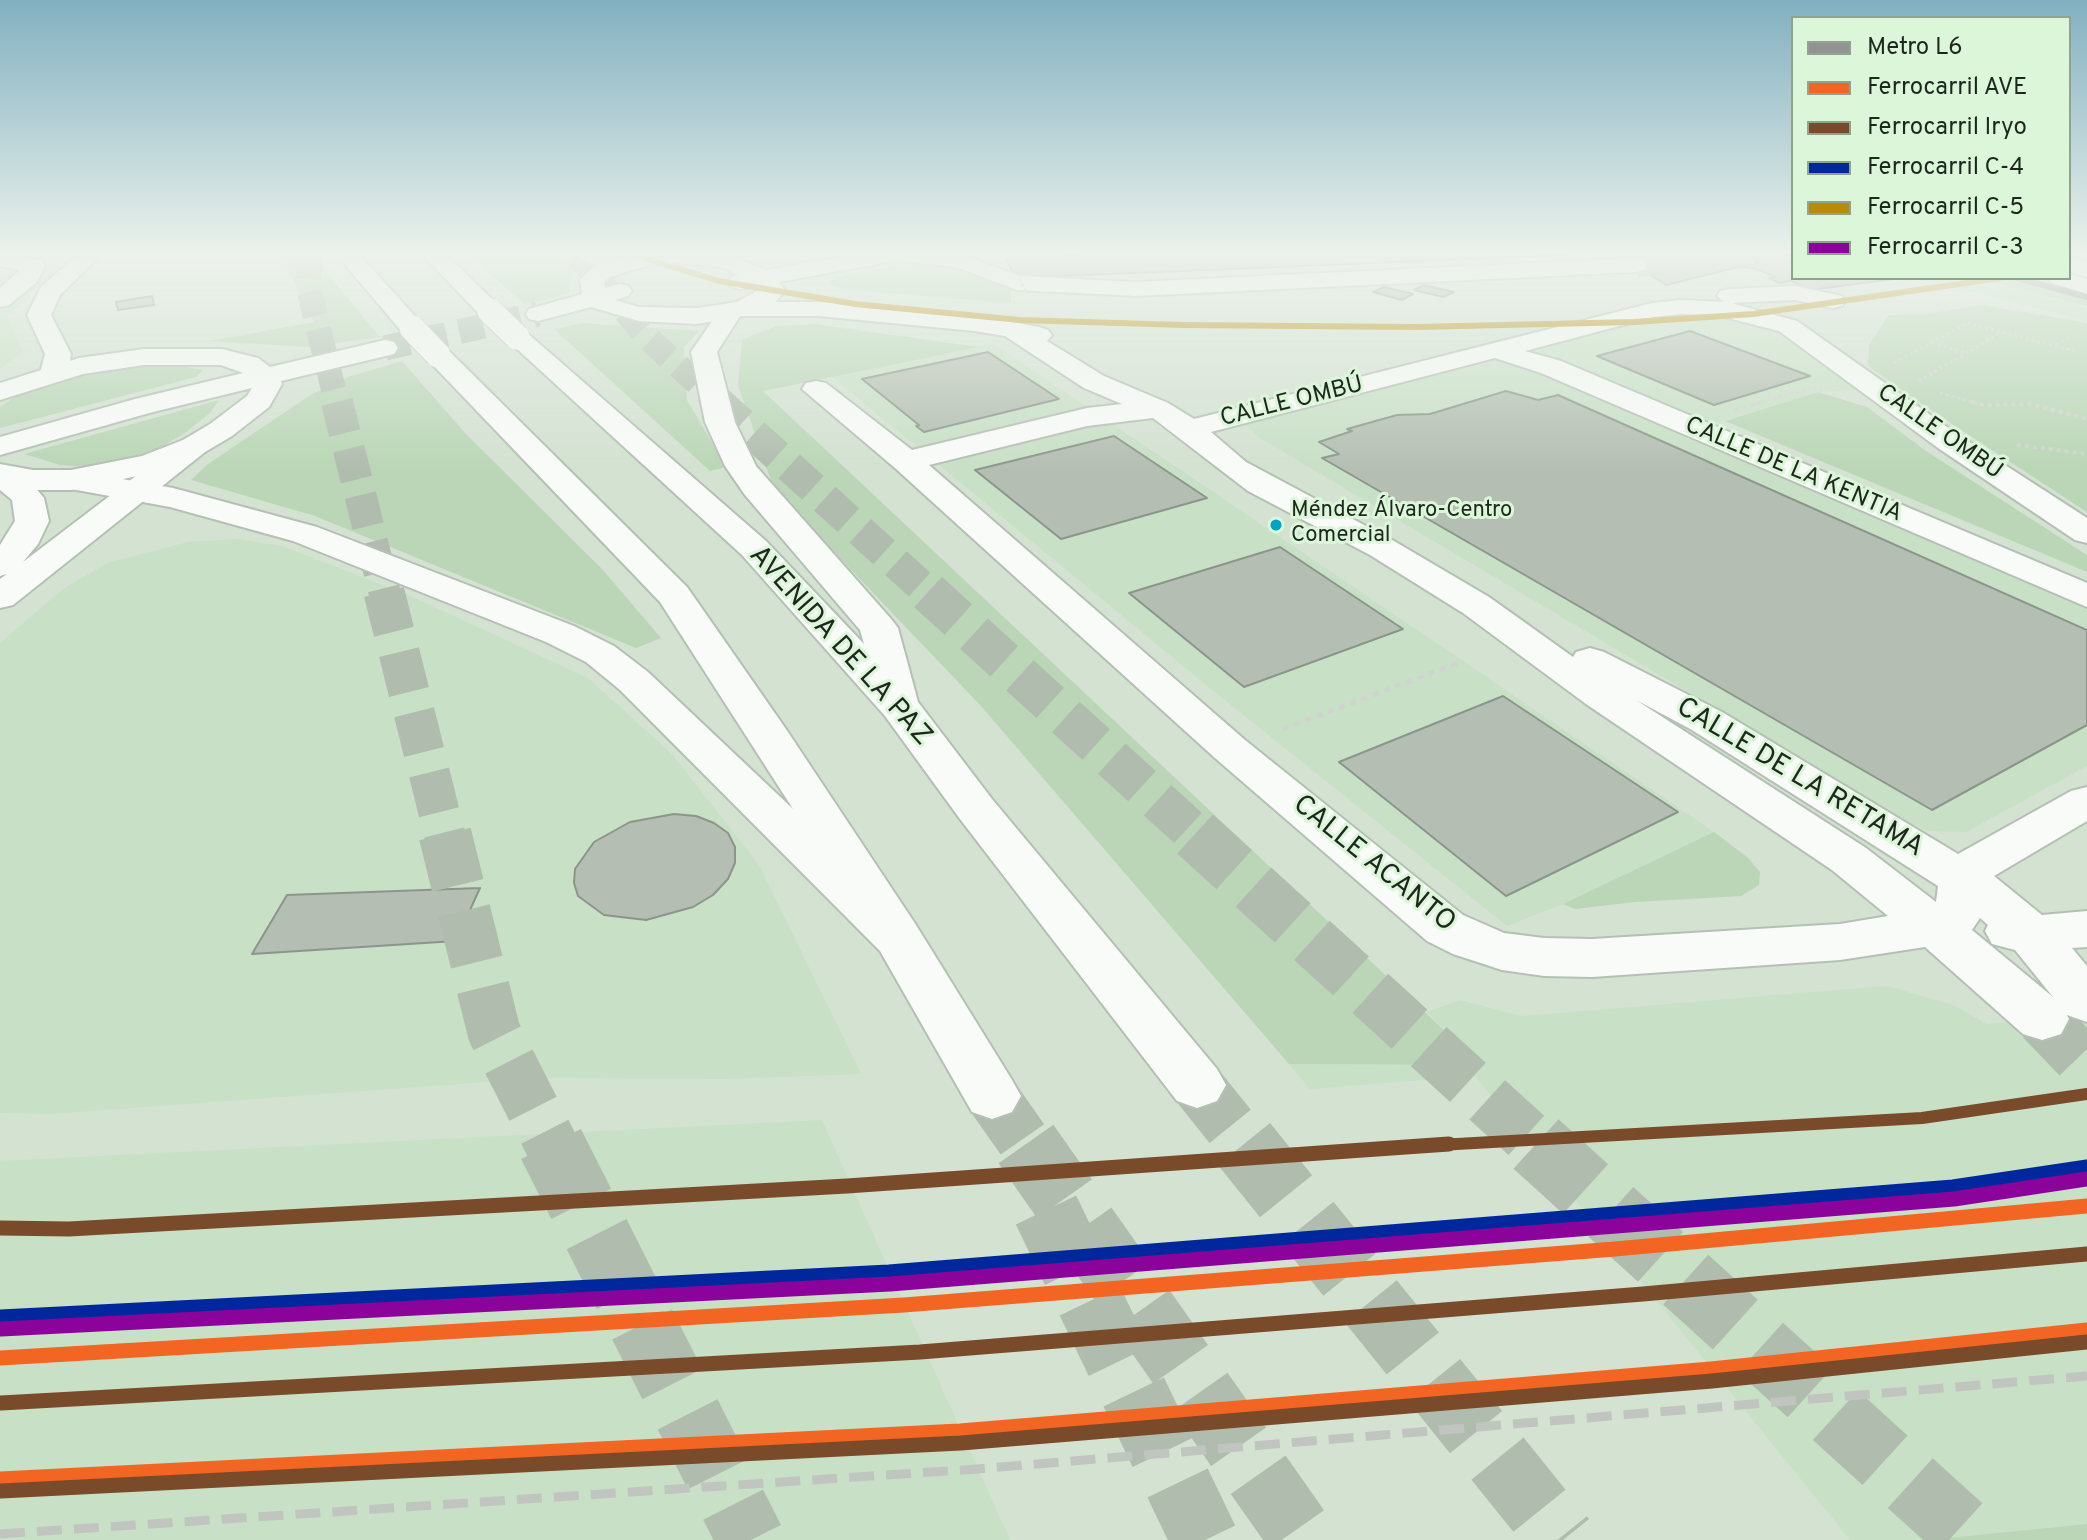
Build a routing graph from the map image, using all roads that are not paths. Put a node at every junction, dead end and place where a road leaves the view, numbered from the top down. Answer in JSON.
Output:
{"nodes":[{"id":1,"x":44,"y":326,"type":"edge"},
{"id":2,"x":411,"y":326,"type":"edge"},
{"id":3,"x":529,"y":326,"type":"edge"},
{"id":4,"x":716,"y":326,"type":"edge"},
{"id":5,"x":992,"y":326,"type":"edge"},
{"id":6,"x":1591,"y":326,"type":"edge"},
{"id":7,"x":1788,"y":326,"type":"edge"},
{"id":8,"x":385,"y":348,"type":"tunnel mouth"},
{"id":9,"x":1498,"y":350,"type":"junction"},
{"id":10,"x":54,"y":373,"type":"junction"},
{"id":11,"x":264,"y":375,"type":"junction"},
{"id":12,"x":816,"y":389,"type":"dead end"},
{"id":13,"x":0,"y":392,"type":"edge"},
{"id":14,"x":1174,"y":419,"type":"junction"},
{"id":15,"x":0,"y":446,"type":"edge"},
{"id":16,"x":194,"y":446,"type":"junction"},
{"id":17,"x":906,"y":461,"type":"junction"},
{"id":18,"x":0,"y":475,"type":"edge"},
{"id":19,"x":71,"y":480,"type":"junction"},
{"id":20,"x":140,"y":491,"type":"junction"},
{"id":21,"x":2087,"y":533,"type":"edge"},
{"id":22,"x":0,"y":565,"type":"edge"},
{"id":23,"x":2087,"y":596,"type":"edge"},
{"id":24,"x":0,"y":597,"type":"edge"},
{"id":25,"x":1476,"y":605,"type":"junction"},
{"id":26,"x":1574,"y":675,"type":"junction"},
{"id":27,"x":900,"y":707,"type":"junction"},
{"id":28,"x":2087,"y":801,"type":"edge"},
{"id":29,"x":1951,"y":907,"type":"junction"},
{"id":30,"x":2087,"y":929,"type":"edge"},
{"id":31,"x":2031,"y":934,"type":"junction"},
{"id":32,"x":898,"y":938,"type":"junction"},
{"id":33,"x":2064,"y":1010,"type":"edge"},
{"id":34,"x":1197,"y":1085,"type":"tunnel mouth"},
{"id":35,"x":992,"y":1096,"type":"tunnel mouth"}],
"edges":[{"from":1,"to":10,"type":"main road"},
{"from":2,"to":32,"type":"main road"},
{"from":3,"to":27,"type":"main road","name":"AVENIDA DE LA PAZ"},
{"from":4,"to":27,"type":"main road"},
{"from":5,"to":14,"type":"main road","name":"CALLE DE LA RETAMA"},
{"from":6,"to":9,"type":"main road","name":"CALLE OMBÚ"},
{"from":7,"to":21,"type":"main road","name":"CALLE OMBÚ"},
{"from":8,"to":11,"type":"main road"},
{"from":9,"to":14,"type":"main road","name":"CALLE OMBÚ"},
{"from":9,"to":23,"type":"main road","name":"CALLE DE LA KENTIA"},
{"from":10,"to":11,"type":"main road"},
{"from":10,"to":13,"type":"main road"},
{"from":11,"to":15,"type":"main road"},
{"from":11,"to":16,"type":"main road"},
{"from":12,"to":17,"type":"main road","name":"CALLE ACANTO"},
{"from":14,"to":17,"type":"main road"},
{"from":14,"to":25,"type":"main road","name":"CALLE DE LA RETAMA"},
{"from":16,"to":19,"type":"main road"},
{"from":16,"to":20,"type":"main road"},
{"from":17,"to":29,"type":"main road","name":"CALLE ACANTO"},
{"from":18,"to":19,"type":"main road"},
{"from":18,"to":22,"type":"main road"},
{"from":19,"to":20,"type":"main road"},
{"from":20,"to":24,"type":"main road"},
{"from":20,"to":32,"type":"main road"},
{"from":25,"to":26,"type":"main road","name":"CALLE DE LA RETAMA"},
{"from":25,"to":29,"type":"main road","name":"CALLE DE LA RETAMA"},
{"from":26,"to":29,"type":"main road","name":"CALLE DE LA RETAMA"},
{"from":26,"to":29,"type":"main road"},
{"from":27,"to":34,"type":"main road","name":"AVENIDA DE LA PAZ"},
{"from":28,"to":29,"type":"main road"},
{"from":29,"to":31,"type":"main road","name":"CALLE ACANTO"},
{"from":29,"to":33,"type":"main road","name":"CALLE DE LA RETAMA"},
{"from":30,"to":31,"type":"main road","name":"CALLE ACANTO"},
{"from":31,"to":33,"type":"main road","name":"CALLE DE LA RETAMA"},
{"from":32,"to":35,"type":"main road"}]}
